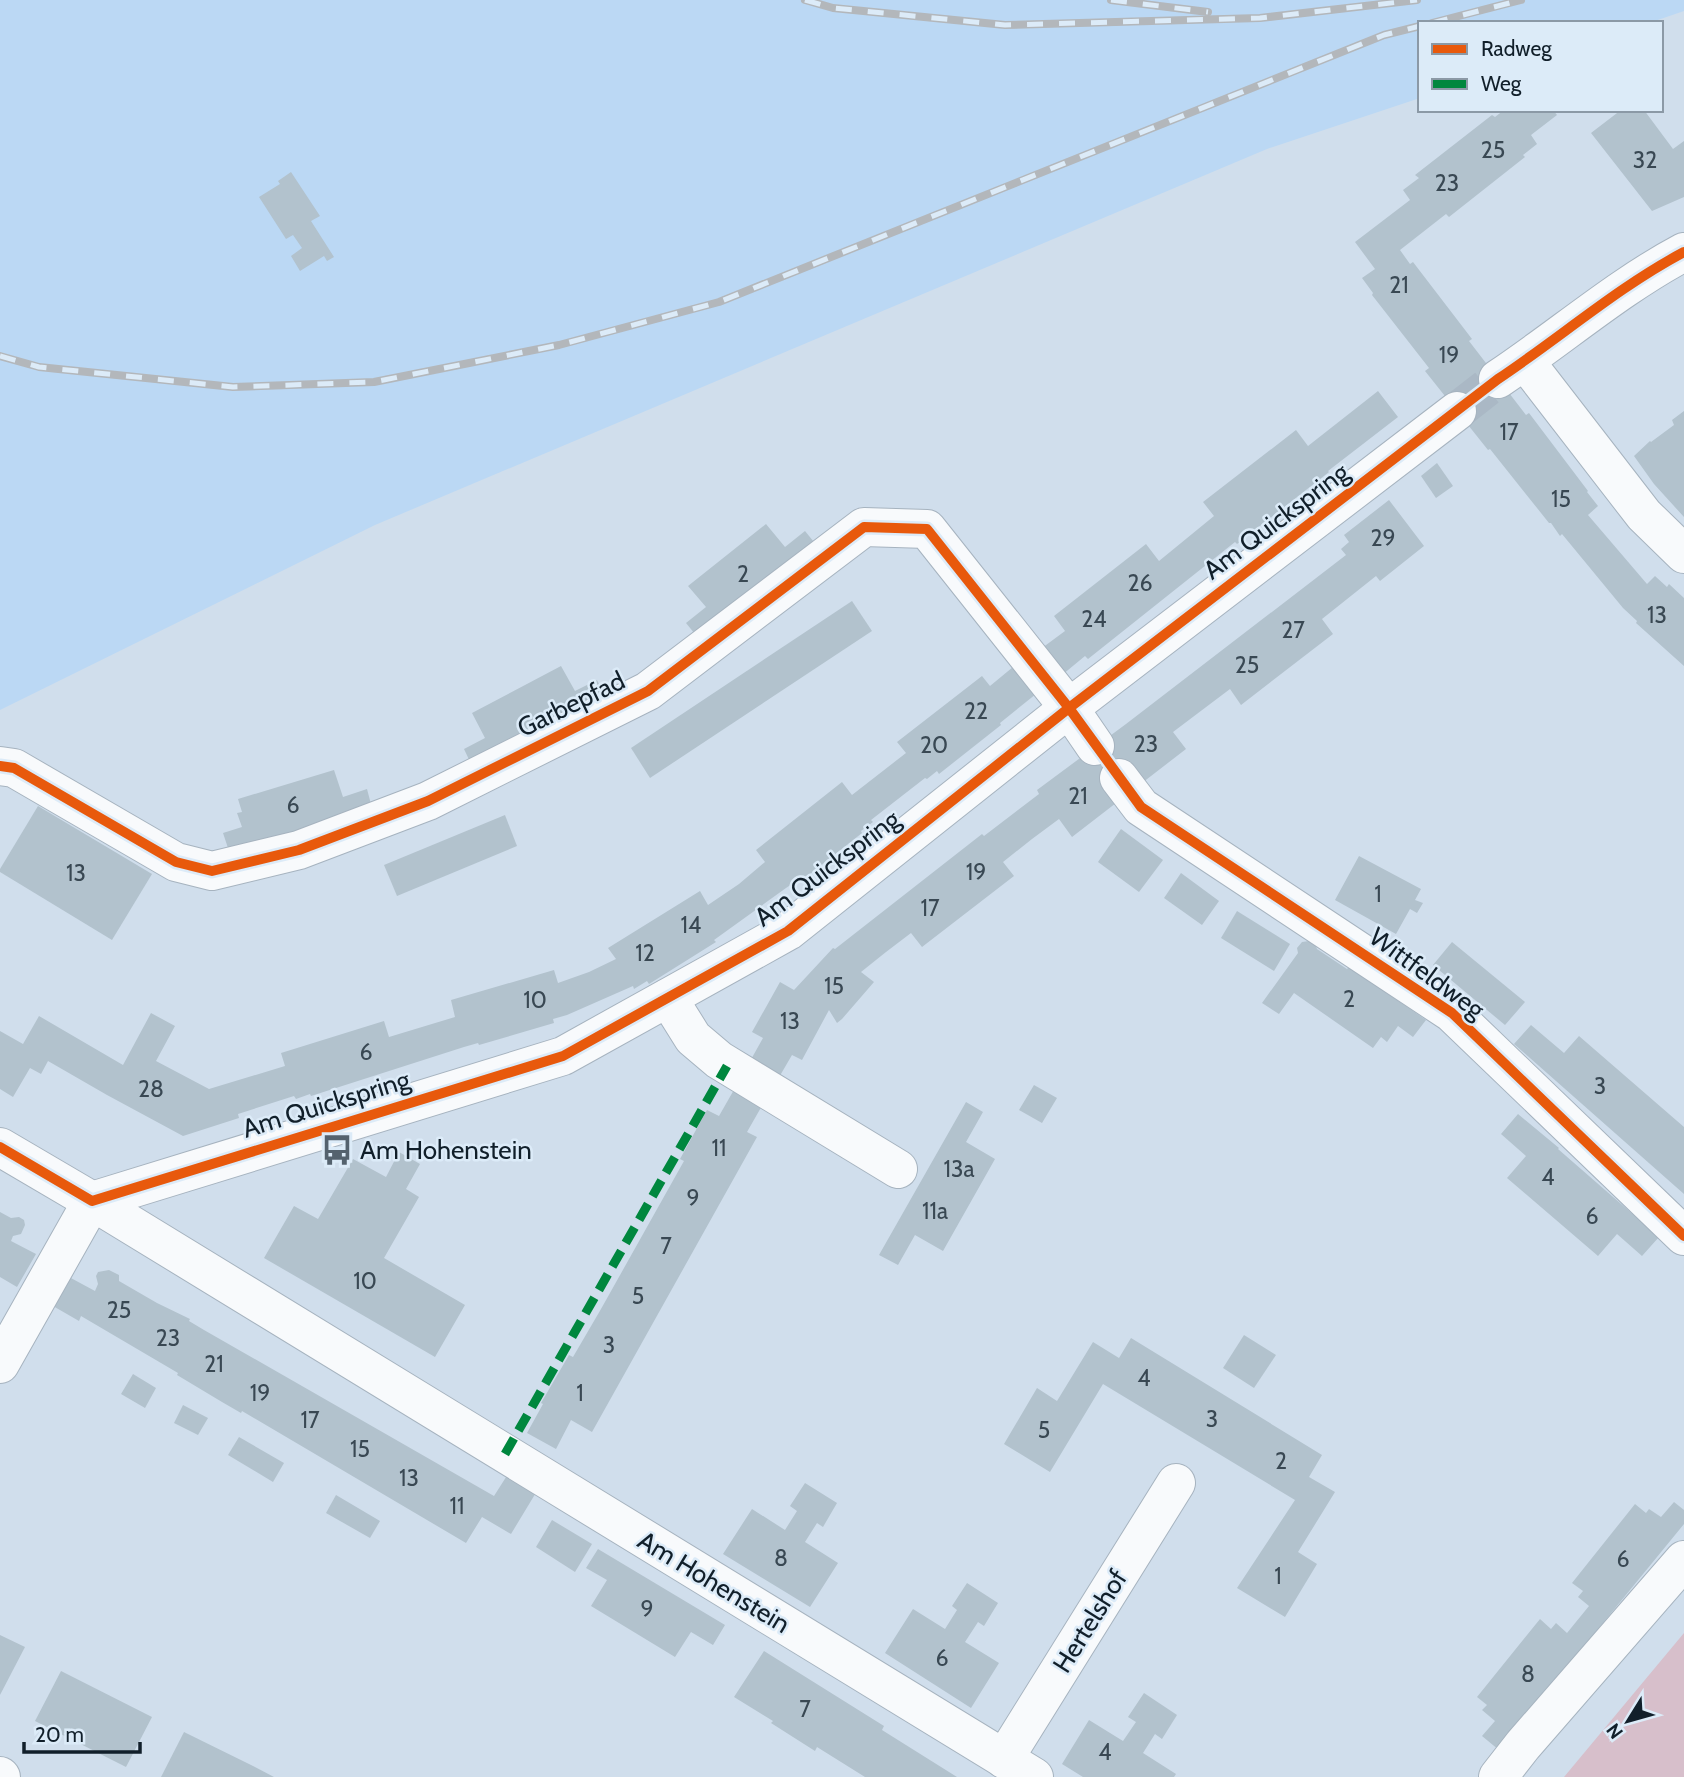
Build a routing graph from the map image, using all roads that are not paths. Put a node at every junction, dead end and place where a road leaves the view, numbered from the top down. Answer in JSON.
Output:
{"nodes":[{"id":1,"x":1684,"y":252,"type":"edge"},
{"id":2,"x":1457,"y":411,"type":"tunnel mouth"},
{"id":3,"x":1684,"y":554,"type":"edge"},
{"id":4,"x":1069,"y":708,"type":"junction"},
{"id":5,"x":1095,"y":746,"type":"dead end"},
{"id":6,"x":0,"y":766,"type":"edge"},
{"id":7,"x":1119,"y":778,"type":"dead end"},
{"id":8,"x":668,"y":998,"type":"junction"},
{"id":9,"x":0,"y":1147,"type":"edge"},
{"id":10,"x":898,"y":1169,"type":"dead end"},
{"id":11,"x":92,"y":1201,"type":"junction"},
{"id":12,"x":1684,"y":1236,"type":"edge"},
{"id":13,"x":0,"y":1364,"type":"edge"},
{"id":14,"x":1176,"y":1483,"type":"dead end"},
{"id":15,"x":1684,"y":1560,"type":"edge"},
{"id":16,"x":1019,"y":1768,"type":"edge"},
{"id":17,"x":1498,"y":1777,"type":"edge"}],
"edges":[{"from":1,"to":3,"type":"street"},
{"from":2,"to":4,"type":"street","name":"Am Quickspring"},
{"from":4,"to":5,"type":"street"},
{"from":4,"to":6,"type":"street","name":"Garbepfad"},
{"from":4,"to":8,"type":"street","name":"Am Quickspring"},
{"from":7,"to":12,"type":"street","name":"Wittfeldweg"},
{"from":8,"to":10,"type":"street"},
{"from":8,"to":11,"type":"street","name":"Am Quickspring"},
{"from":9,"to":11,"type":"street","name":"Am Hohenstein"},
{"from":11,"to":13,"type":"street"},
{"from":11,"to":16,"type":"street","name":"Am Hohenstein"},
{"from":14,"to":16,"type":"street","name":"Hertelshof"},
{"from":15,"to":17,"type":"street"}]}
